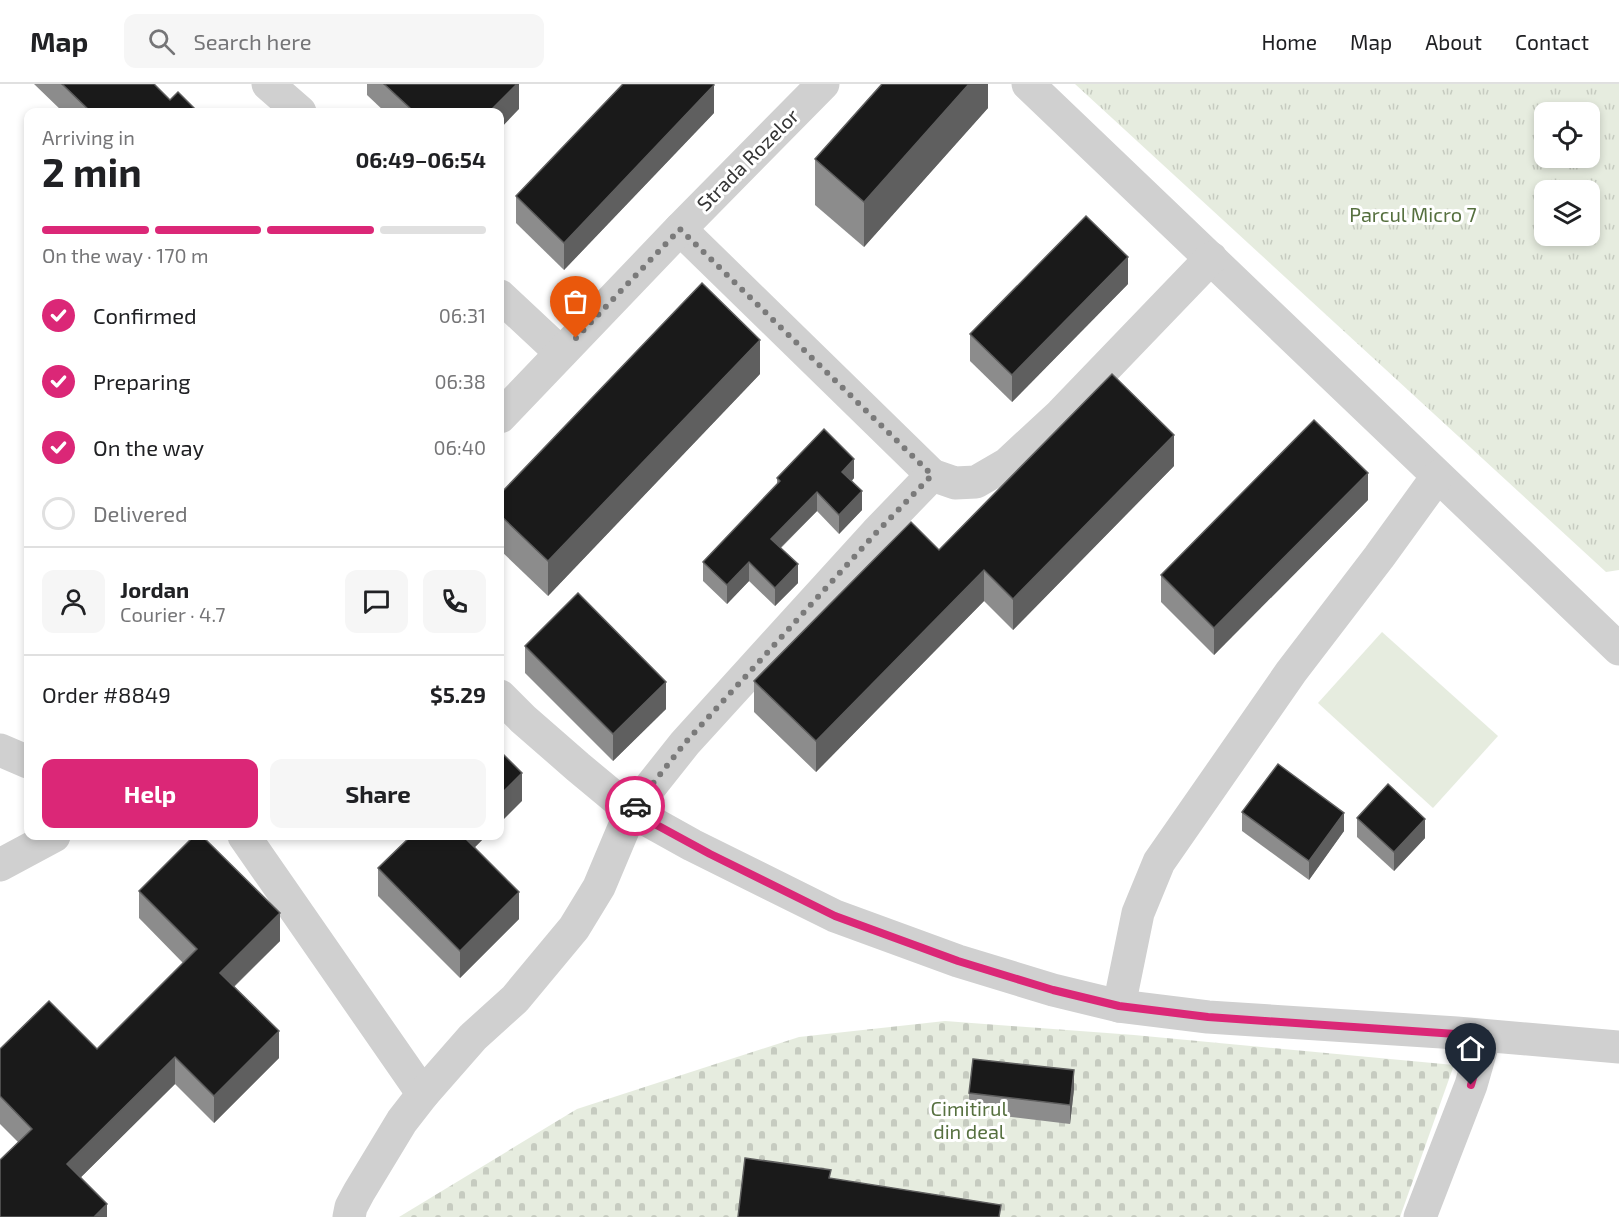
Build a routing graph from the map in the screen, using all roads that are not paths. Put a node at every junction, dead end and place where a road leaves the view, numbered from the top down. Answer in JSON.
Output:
{"nodes":[{"id":1,"x":268,"y":84,"type":"edge"},
{"id":2,"x":823,"y":84,"type":"edge"},
{"id":3,"x":1028,"y":84,"type":"edge"},
{"id":4,"x":295,"y":108,"type":"edge"},
{"id":5,"x":680,"y":229,"type":"junction"},
{"id":6,"x":1211,"y":258,"type":"junction"},
{"id":7,"x":504,"y":300,"type":"edge"},
{"id":8,"x":561,"y":353,"type":"junction"},
{"id":9,"x":504,"y":413,"type":"edge"},
{"id":10,"x":932,"y":475,"type":"junction"},
{"id":11,"x":1437,"y":477,"type":"junction"},
{"id":12,"x":1619,"y":649,"type":"edge"},
{"id":13,"x":504,"y":700,"type":"edge"},
{"id":14,"x":0,"y":750,"type":"edge"},
{"id":15,"x":24,"y":760,"type":"edge"},
{"id":16,"x":631,"y":811,"type":"junction"},
{"id":17,"x":46,"y":840,"type":"edge"},
{"id":18,"x":247,"y":840,"type":"edge"},
{"id":19,"x":0,"y":864,"type":"edge"},
{"id":20,"x":1119,"y":1006,"type":"junction"},
{"id":21,"x":1485,"y":1036,"type":"junction"},
{"id":22,"x":1619,"y":1047,"type":"edge"},
{"id":23,"x":423,"y":1094,"type":"junction"},
{"id":24,"x":349,"y":1217,"type":"edge"},
{"id":25,"x":1420,"y":1217,"type":"edge"}],
"edges":[{"from":1,"to":4,"type":"street"},
{"from":2,"to":5,"type":"street","name":"Strada Rozelor"},
{"from":3,"to":6,"type":"street"},
{"from":5,"to":8,"type":"street","name":"Strada Rozelor"},
{"from":5,"to":10,"type":"street"},
{"from":6,"to":10,"type":"street"},
{"from":6,"to":11,"type":"street"},
{"from":7,"to":8,"type":"street"},
{"from":8,"to":9,"type":"street","name":"Strada Rozelor"},
{"from":10,"to":16,"type":"street"},
{"from":11,"to":12,"type":"street"},
{"from":11,"to":20,"type":"street"},
{"from":13,"to":16,"type":"street"},
{"from":14,"to":15,"type":"street"},
{"from":16,"to":20,"type":"street"},
{"from":16,"to":23,"type":"street"},
{"from":17,"to":19,"type":"street"},
{"from":18,"to":23,"type":"street"},
{"from":20,"to":21,"type":"street"},
{"from":21,"to":22,"type":"street"},
{"from":21,"to":25,"type":"street"},
{"from":23,"to":24,"type":"street"}]}
